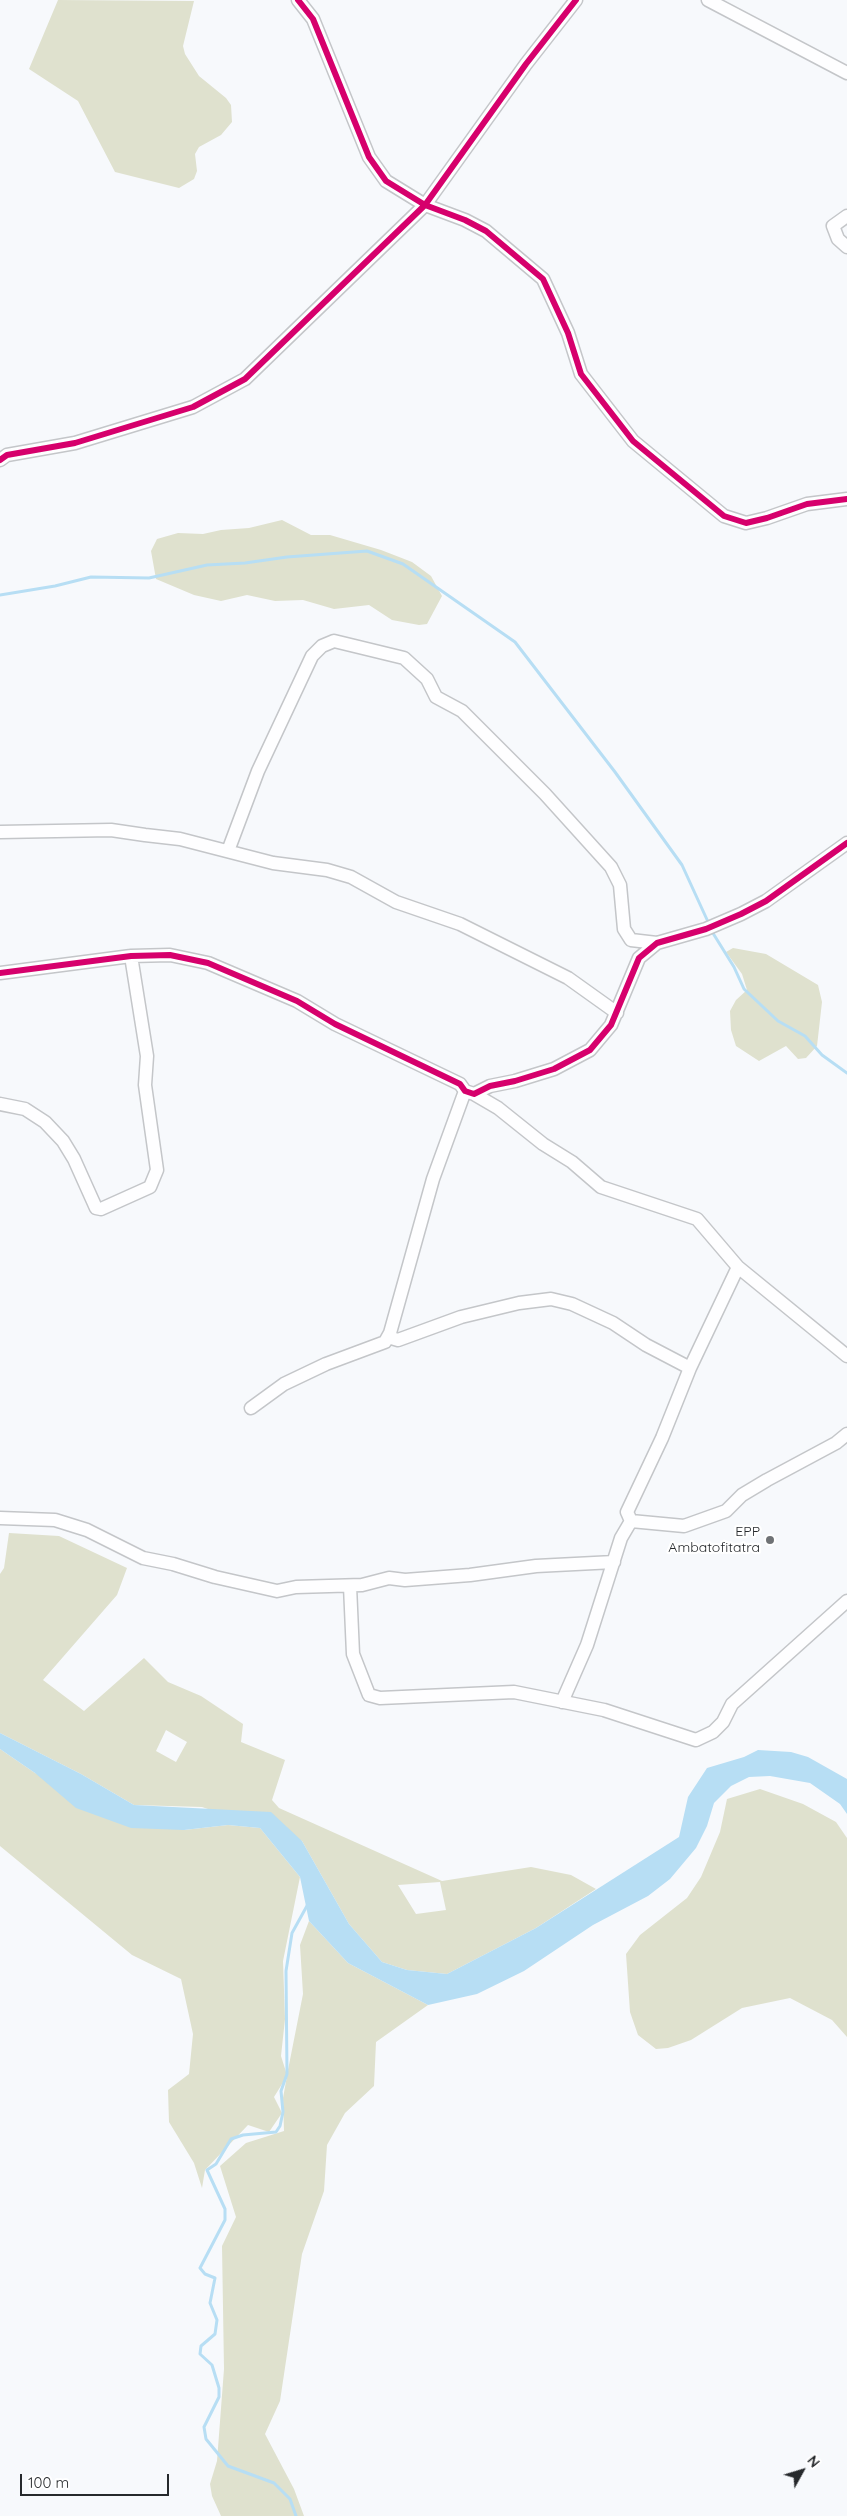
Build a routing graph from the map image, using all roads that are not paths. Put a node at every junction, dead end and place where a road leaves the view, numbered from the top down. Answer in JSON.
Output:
{"nodes":[{"id":1,"x":298,"y":0,"type":"edge"},
{"id":2,"x":576,"y":0,"type":"edge"},
{"id":3,"x":708,"y":0,"type":"edge"},
{"id":4,"x":847,"y":73,"type":"edge"},
{"id":5,"x":426,"y":205,"type":"junction"},
{"id":6,"x":847,"y":216,"type":"edge"},
{"id":7,"x":847,"y":247,"type":"edge"},
{"id":8,"x":0,"y":460,"type":"edge"},
{"id":9,"x":847,"y":499,"type":"edge"},
{"id":10,"x":0,"y":832,"type":"edge"},
{"id":11,"x":847,"y":842,"type":"edge"},
{"id":12,"x":228,"y":851,"type":"junction"},
{"id":13,"x":657,"y":943,"type":"junction"},
{"id":14,"x":130,"y":956,"type":"junction"},
{"id":15,"x":0,"y":973,"type":"edge"},
{"id":16,"x":617,"y":1013,"type":"junction"},
{"id":17,"x":469,"y":1092,"type":"junction"},
{"id":18,"x":0,"y":1104,"type":"edge"},
{"id":19,"x":738,"y":1267,"type":"junction"},
{"id":20,"x":388,"y":1337,"type":"junction"},
{"id":21,"x":847,"y":1356,"type":"edge"},
{"id":22,"x":690,"y":1368,"type":"junction"},
{"id":23,"x":251,"y":1408,"type":"dead end"},
{"id":24,"x":847,"y":1434,"type":"edge"},
{"id":25,"x":0,"y":1518,"type":"edge"},
{"id":26,"x":631,"y":1521,"type":"junction"},
{"id":27,"x":614,"y":1562,"type":"junction"},
{"id":28,"x":350,"y":1586,"type":"junction"},
{"id":29,"x":847,"y":1601,"type":"edge"},
{"id":30,"x":562,"y":1702,"type":"junction"}],
"edges":[{"from":1,"to":5,"type":"street"},
{"from":2,"to":5,"type":"street"},
{"from":3,"to":4,"type":"street"},
{"from":5,"to":8,"type":"street"},
{"from":5,"to":9,"type":"street"},
{"from":6,"to":7,"type":"street"},
{"from":10,"to":12,"type":"street"},
{"from":11,"to":13,"type":"street"},
{"from":12,"to":13,"type":"street"},
{"from":12,"to":16,"type":"street"},
{"from":13,"to":16,"type":"street"},
{"from":14,"to":15,"type":"street"},
{"from":14,"to":17,"type":"street"},
{"from":14,"to":18,"type":"street"},
{"from":16,"to":17,"type":"street"},
{"from":17,"to":19,"type":"street"},
{"from":17,"to":20,"type":"street"},
{"from":19,"to":21,"type":"street"},
{"from":19,"to":22,"type":"street"},
{"from":20,"to":22,"type":"street"},
{"from":20,"to":23,"type":"street"},
{"from":22,"to":26,"type":"street"},
{"from":24,"to":26,"type":"street"},
{"from":25,"to":28,"type":"street"},
{"from":26,"to":27,"type":"street"},
{"from":27,"to":28,"type":"street"},
{"from":27,"to":30,"type":"street"},
{"from":28,"to":30,"type":"street"},
{"from":29,"to":30,"type":"street"}]}
